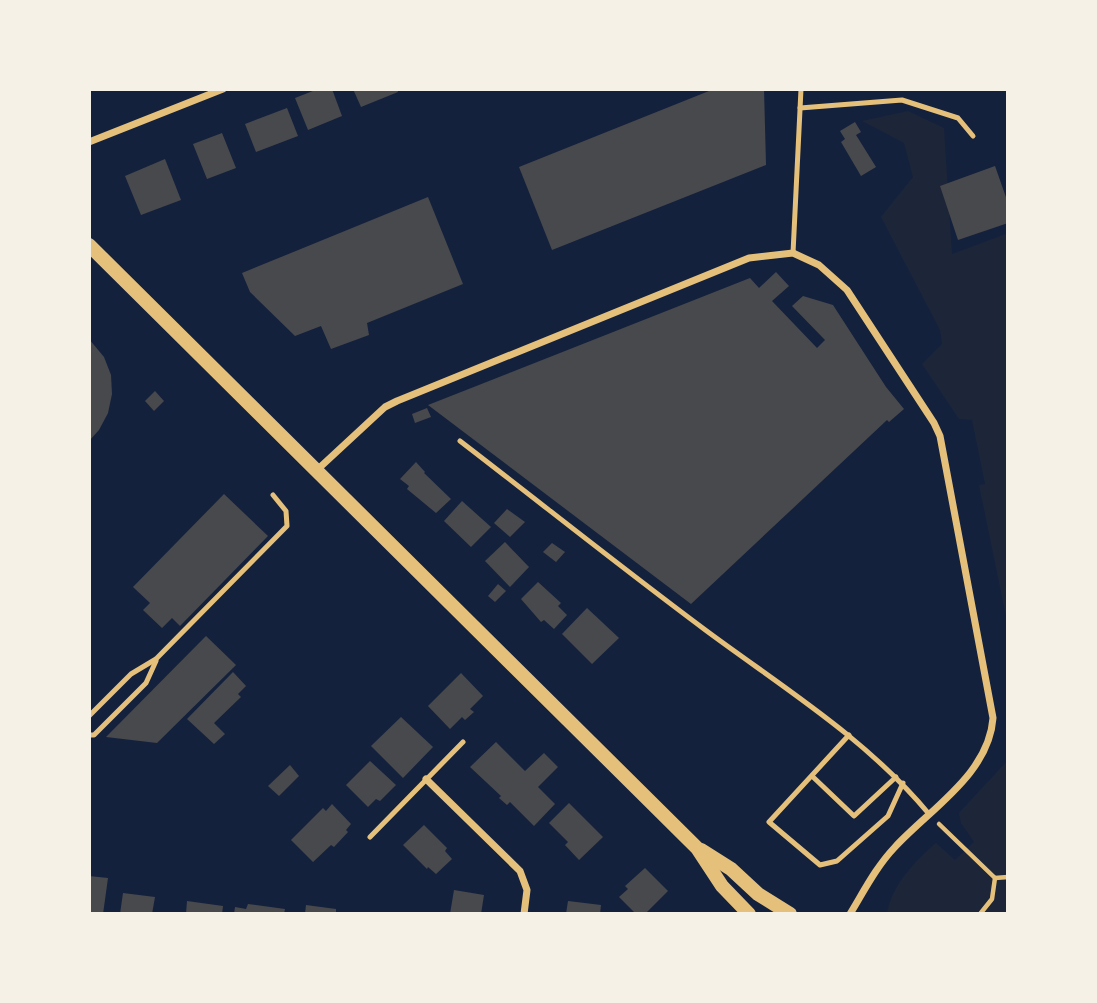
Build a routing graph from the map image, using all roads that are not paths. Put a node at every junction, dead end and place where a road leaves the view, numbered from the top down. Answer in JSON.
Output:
{"nodes":[{"id":1,"x":223,"y":89,"type":"edge"},
{"id":2,"x":801,"y":89,"type":"edge"},
{"id":3,"x":800,"y":108,"type":"junction"},
{"id":4,"x":973,"y":136,"type":"dead end"},
{"id":5,"x":89,"y":142,"type":"edge"},
{"id":6,"x":89,"y":245,"type":"edge"},
{"id":7,"x":793,"y":253,"type":"junction"},
{"id":8,"x":460,"y":441,"type":"dead end"},
{"id":9,"x":317,"y":470,"type":"junction"},
{"id":10,"x":273,"y":495,"type":"dead end"},
{"id":11,"x":156,"y":659,"type":"junction"},
{"id":12,"x":89,"y":716,"type":"edge"},
{"id":13,"x":89,"y":735,"type":"edge"},
{"id":14,"x":849,"y":735,"type":"junction"},
{"id":15,"x":463,"y":742,"type":"dead end"},
{"id":16,"x":812,"y":776,"type":"junction"},
{"id":17,"x":896,"y":778,"type":"junction"},
{"id":18,"x":426,"y":779,"type":"junction"},
{"id":19,"x":903,"y":783,"type":"junction"},
{"id":20,"x":929,"y":814,"type":"junction"},
{"id":21,"x":370,"y":836,"type":"dead end"},
{"id":22,"x":697,"y":848,"type":"junction"},
{"id":23,"x":524,"y":914,"type":"edge"},
{"id":24,"x":749,"y":914,"type":"edge"},
{"id":25,"x":790,"y":914,"type":"edge"},
{"id":26,"x":850,"y":914,"type":"edge"}],
"edges":[{"from":1,"to":5,"type":"street"},
{"from":2,"to":3,"type":"lane"},
{"from":3,"to":4,"type":"lane"},
{"from":3,"to":7,"type":"lane"},
{"from":6,"to":9,"type":"main road"},
{"from":7,"to":9,"type":"street"},
{"from":7,"to":20,"type":"street"},
{"from":8,"to":14,"type":"lane"},
{"from":9,"to":22,"type":"main road"},
{"from":10,"to":11,"type":"lane"},
{"from":11,"to":12,"type":"lane"},
{"from":11,"to":13,"type":"lane"},
{"from":14,"to":16,"type":"lane"},
{"from":14,"to":17,"type":"lane"},
{"from":15,"to":18,"type":"lane"},
{"from":16,"to":17,"type":"lane"},
{"from":16,"to":19,"type":"lane"},
{"from":17,"to":19,"type":"lane"},
{"from":18,"to":21,"type":"lane"},
{"from":18,"to":23,"type":"street"},
{"from":19,"to":20,"type":"lane"},
{"from":20,"to":26,"type":"street"},
{"from":22,"to":24,"type":"main road"},
{"from":22,"to":25,"type":"main road"}]}
